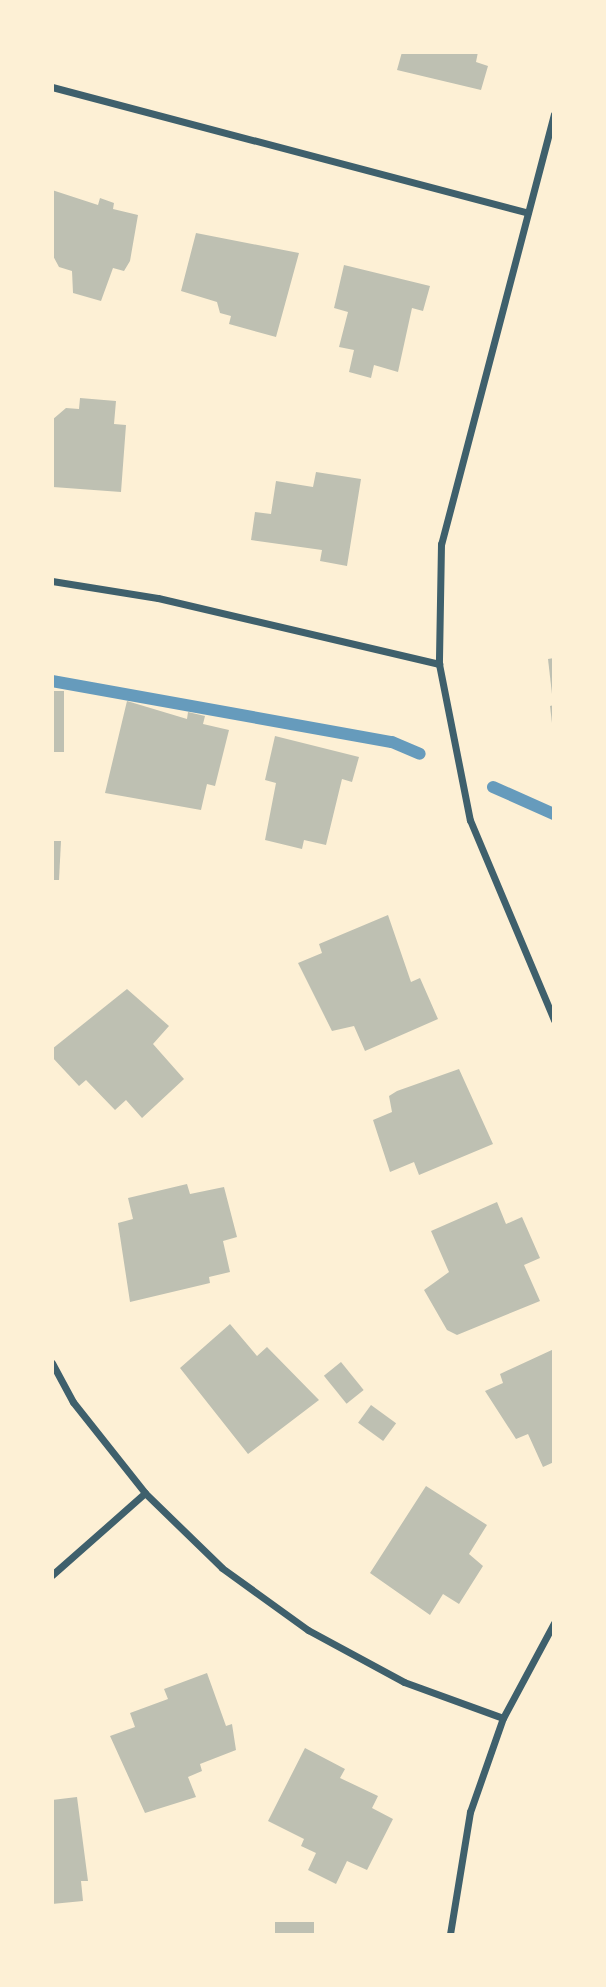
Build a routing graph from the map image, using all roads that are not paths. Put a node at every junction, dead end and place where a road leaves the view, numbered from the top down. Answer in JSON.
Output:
{"nodes":[{"id":1,"x":52,"y":87,"type":"edge"},
{"id":2,"x":554,"y":114,"type":"edge"},
{"id":3,"x":528,"y":212,"type":"junction"},
{"id":4,"x":52,"y":581,"type":"edge"},
{"id":5,"x":439,"y":664,"type":"junction"},
{"id":6,"x":554,"y":1020,"type":"edge"},
{"id":7,"x":52,"y":1363,"type":"edge"},
{"id":8,"x":145,"y":1493,"type":"junction"},
{"id":9,"x":52,"y":1575,"type":"edge"},
{"id":10,"x":554,"y":1623,"type":"edge"},
{"id":11,"x":503,"y":1718,"type":"junction"},
{"id":12,"x":450,"y":1934,"type":"edge"}],
"edges":[{"from":1,"to":3,"type":"street"},
{"from":2,"to":3,"type":"street"},
{"from":3,"to":5,"type":"street"},
{"from":4,"to":5,"type":"street"},
{"from":5,"to":6,"type":"street"},
{"from":7,"to":8,"type":"street"},
{"from":8,"to":9,"type":"street"},
{"from":8,"to":11,"type":"street"},
{"from":10,"to":11,"type":"street"},
{"from":11,"to":12,"type":"street"}]}
